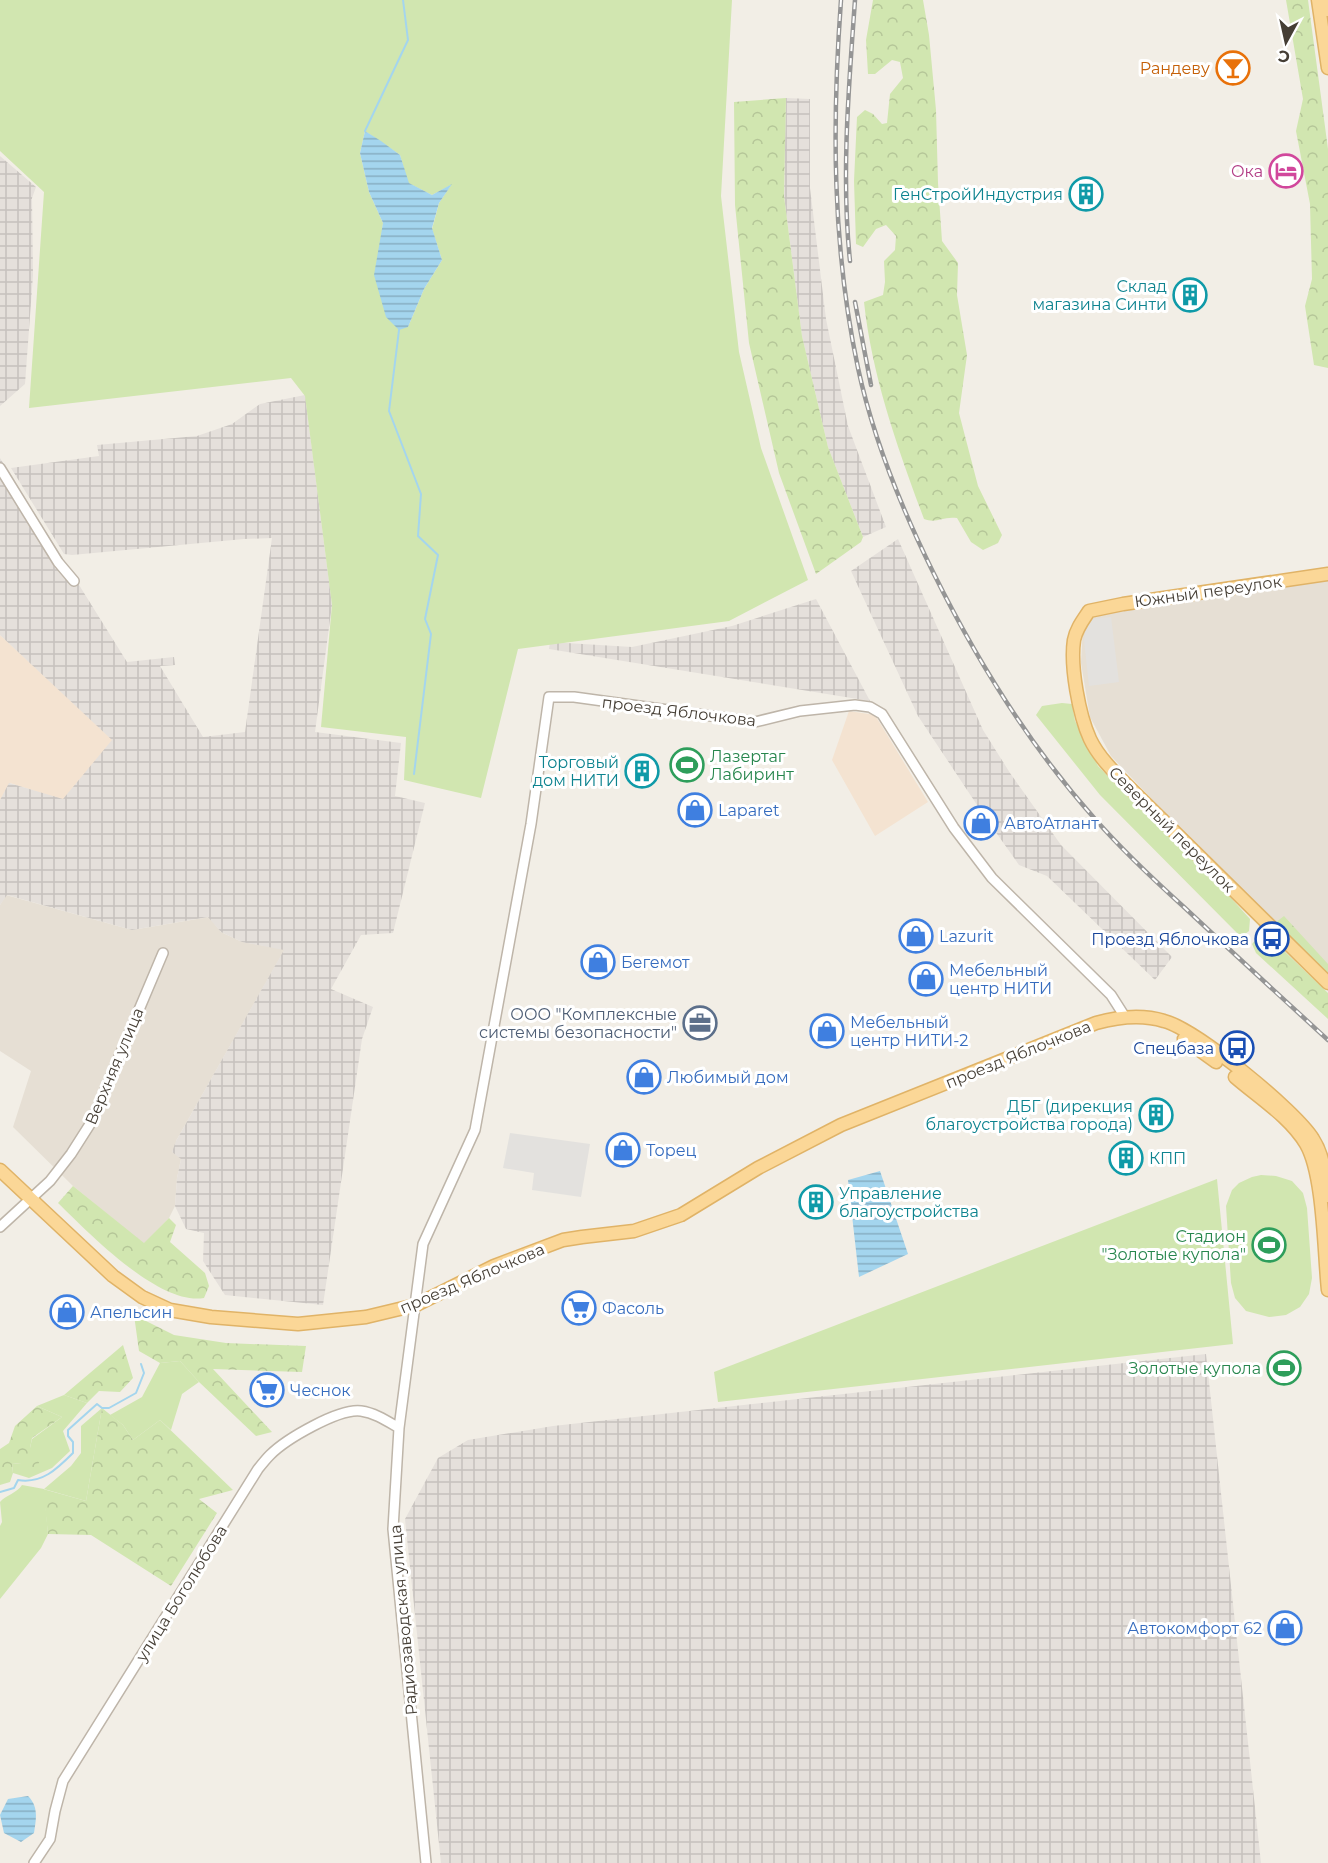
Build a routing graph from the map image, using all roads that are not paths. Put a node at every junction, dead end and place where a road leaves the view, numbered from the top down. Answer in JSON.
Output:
{"nodes":[{"id":1,"x":1318,"y":0,"type":"edge"},
{"id":2,"x":1327,"y":0,"type":"edge"},
{"id":3,"x":1328,"y":10,"type":"edge"},
{"id":4,"x":1328,"y":68,"type":"edge"},
{"id":5,"x":0,"y":468,"type":"edge"},
{"id":6,"x":1328,"y":574,"type":"edge"},
{"id":7,"x":74,"y":581,"type":"dead end"},
{"id":8,"x":1089,"y":611,"type":"joint"},
{"id":9,"x":549,"y":697,"type":"joint"},
{"id":10,"x":163,"y":953,"type":"dead end"},
{"id":11,"x":1328,"y":983,"type":"edge"},
{"id":12,"x":1125,"y":1017,"type":"junction"},
{"id":13,"x":0,"y":1170,"type":"edge"},
{"id":14,"x":1328,"y":1196,"type":"edge"},
{"id":15,"x":30,"y":1198,"type":"junction"},
{"id":16,"x":0,"y":1227,"type":"edge"},
{"id":17,"x":1328,"y":1290,"type":"edge"},
{"id":18,"x":416,"y":1305,"type":"junction"},
{"id":19,"x":399,"y":1428,"type":"junction"},
{"id":20,"x":34,"y":1863,"type":"edge"},
{"id":21,"x":426,"y":1863,"type":"edge"}],
"edges":[{"from":1,"to":4,"type":"main road"},
{"from":2,"to":3,"type":"main road"},
{"from":5,"to":7,"type":"street"},
{"from":6,"to":8,"type":"main road","name":"Южный переулок"},
{"from":8,"to":11,"type":"main road","name":"Северный переулок"},
{"from":9,"to":12,"type":"street","name":"проезд Яблочкова"},
{"from":9,"to":18,"type":"street","name":"Радиозаводская улица"},
{"from":10,"to":15,"type":"street","name":"Верхняя улица"},
{"from":12,"to":14,"type":"main road","name":"проезд Яблочкова"},
{"from":12,"to":17,"type":"main road","name":"проезд Яблочкова"},
{"from":12,"to":18,"type":"main road","name":"проезд Яблочкова"},
{"from":13,"to":15,"type":"main road","name":"проезд Яблочкова"},
{"from":15,"to":16,"type":"street","name":"Верхняя улица"},
{"from":15,"to":18,"type":"main road","name":"проезд Яблочкова"},
{"from":18,"to":19,"type":"street","name":"Радиозаводская улица"},
{"from":19,"to":20,"type":"street","name":"улица Боголюбова"},
{"from":19,"to":21,"type":"street","name":"Радиозаводская улица"}]}
